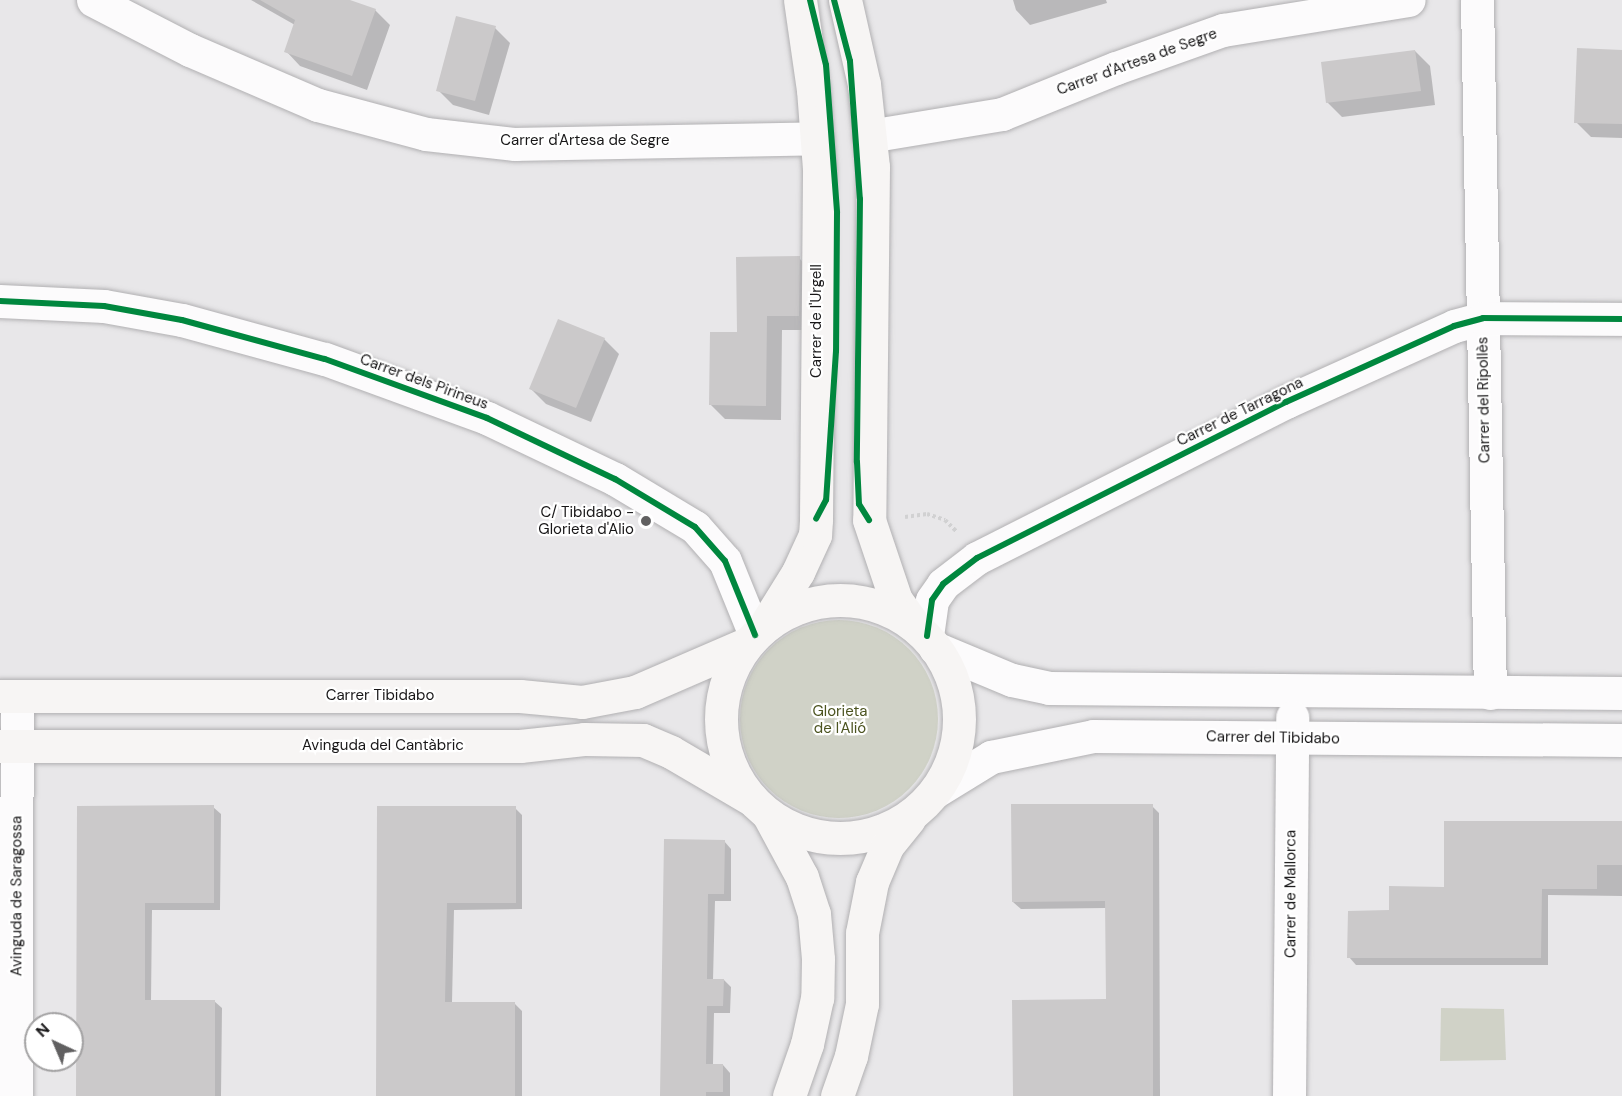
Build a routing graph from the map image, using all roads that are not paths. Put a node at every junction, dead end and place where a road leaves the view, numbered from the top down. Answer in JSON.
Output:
{"nodes":[{"id":1,"x":93,"y":0,"type":"edge"},
{"id":2,"x":800,"y":0,"type":"edge"},
{"id":3,"x":845,"y":0,"type":"edge"},
{"id":4,"x":1409,"y":0,"type":"edge"},
{"id":5,"x":1477,"y":0,"type":"edge"},
{"id":6,"x":869,"y":136,"type":"junction"},
{"id":7,"x":817,"y":138,"type":"junction"},
{"id":8,"x":0,"y":301,"type":"edge"},
{"id":9,"x":1483,"y":318,"type":"junction"},
{"id":10,"x":1622,"y":319,"type":"edge"},
{"id":11,"x":755,"y":636,"type":"junction"},
{"id":12,"x":925,"y":636,"type":"junction"},
{"id":13,"x":1293,"y":691,"type":"junction"},
{"id":14,"x":1490,"y":693,"type":"junction"},
{"id":15,"x":1622,"y":693,"type":"edge"},
{"id":16,"x":8,"y":696,"type":"edge"},
{"id":17,"x":1291,"y":738,"type":"junction"},
{"id":18,"x":1622,"y":740,"type":"edge"},
{"id":19,"x":9,"y":746,"type":"edge"},
{"id":20,"x":925,"y":802,"type":"junction"},
{"id":21,"x":760,"y":808,"type":"junction"},
{"id":22,"x":16,"y":1096,"type":"edge"},
{"id":23,"x":789,"y":1096,"type":"edge"},
{"id":24,"x":837,"y":1096,"type":"edge"},
{"id":25,"x":1289,"y":1096,"type":"edge"}],
"edges":[{"from":1,"to":7,"type":"street","name":"Carrer d'Artesa de Segre"},
{"from":2,"to":7,"type":"street","name":"Carrer de l'Urgell"},
{"from":3,"to":6,"type":"street"},
{"from":4,"to":6,"type":"street","name":"Carrer d'Artesa de Segre"},
{"from":5,"to":9,"type":"street","name":"Carrer del Ripollès"},
{"from":6,"to":12,"type":"street"},
{"from":7,"to":11,"type":"street","name":"Carrer de l'Urgell"},
{"from":8,"to":11,"type":"street","name":"Carrer dels Pirineus"},
{"from":9,"to":10,"type":"street","name":"Carrer de Tarragona"},
{"from":9,"to":12,"type":"street","name":"Carrer de Tarragona"},
{"from":9,"to":14,"type":"street","name":"Carrer del Ripollès"},
{"from":11,"to":12,"type":"street"},
{"from":11,"to":16,"type":"street","name":"Carrer Tibidabo"},
{"from":11,"to":21,"type":"street"},
{"from":12,"to":13,"type":"street"},
{"from":12,"to":20,"type":"street"},
{"from":13,"to":14,"type":"street"},
{"from":13,"to":17,"type":"street","name":"Carrer de Mallorca"},
{"from":14,"to":15,"type":"street"},
{"from":16,"to":19,"type":"street","name":"Avinguda de Saragossa"},
{"from":17,"to":18,"type":"street","name":"Carrer del Tibidabo"},
{"from":17,"to":20,"type":"street","name":"Carrer del Tibidabo"},
{"from":17,"to":25,"type":"street","name":"Carrer de Mallorca"},
{"from":19,"to":21,"type":"street","name":"Avinguda del Cantàbric"},
{"from":19,"to":22,"type":"street","name":"Avinguda de Saragossa"},
{"from":20,"to":21,"type":"street"},
{"from":20,"to":24,"type":"street"},
{"from":21,"to":23,"type":"street"}]}
